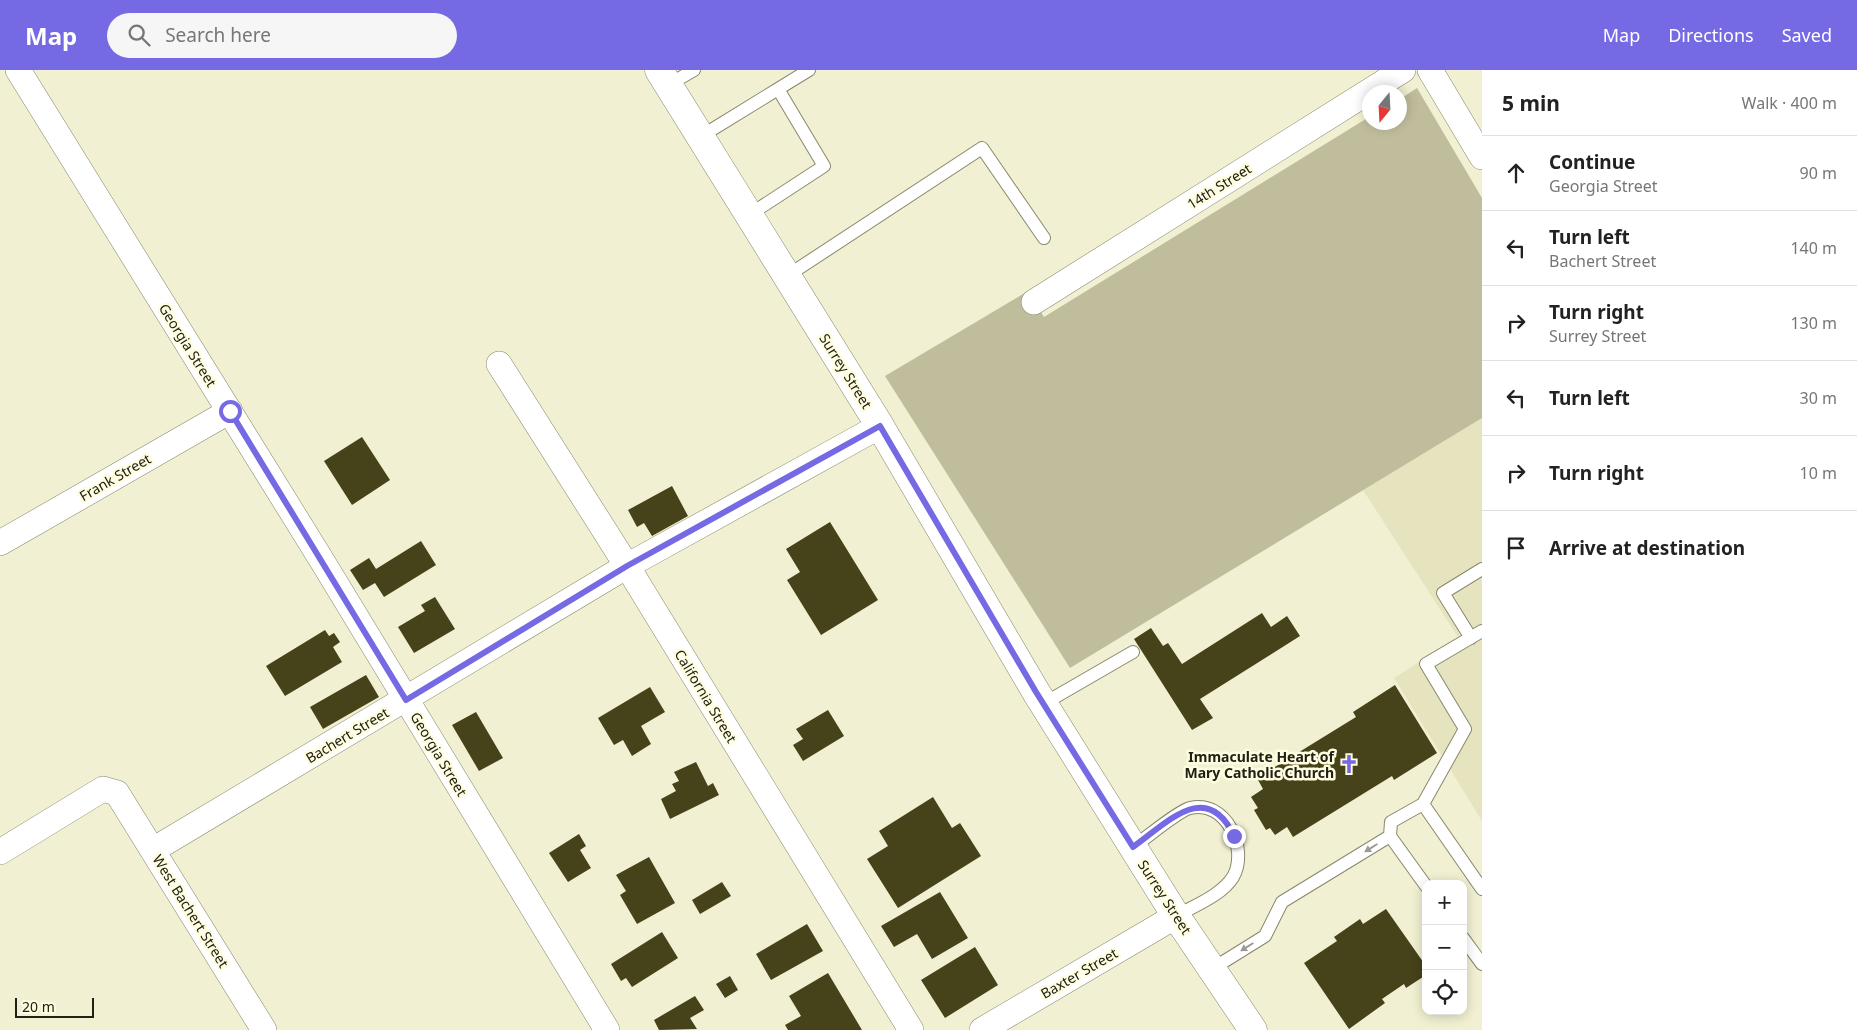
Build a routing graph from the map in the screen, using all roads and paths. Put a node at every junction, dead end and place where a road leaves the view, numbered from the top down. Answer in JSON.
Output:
{"nodes":[{"id":1,"x":18,"y":70,"type":"edge"},
{"id":2,"x":694,"y":70,"type":"edge"},
{"id":3,"x":809,"y":70,"type":"edge"},
{"id":4,"x":1403,"y":70,"type":"edge"},
{"id":5,"x":1430,"y":70,"type":"edge"},
{"id":6,"x":664,"y":78,"type":"edge"},
{"id":7,"x":778,"y":89,"type":"junction"},
{"id":8,"x":700,"y":137,"type":"junction"},
{"id":9,"x":1482,"y":157,"type":"edge"},
{"id":10,"x":749,"y":215,"type":"junction"},
{"id":11,"x":1044,"y":238,"type":"dead end"},
{"id":12,"x":787,"y":276,"type":"junction"},
{"id":13,"x":1034,"y":302,"type":"dead end"},
{"id":14,"x":499,"y":364,"type":"dead end"},
{"id":15,"x":230,"y":411,"type":"junction"},
{"id":16,"x":880,"y":426,"type":"junction"},
{"id":17,"x":0,"y":544,"type":"edge"},
{"id":18,"x":627,"y":566,"type":"junction"},
{"id":19,"x":1482,"y":569,"type":"edge"},
{"id":20,"x":1477,"y":634,"type":"edge"},
{"id":21,"x":1133,"y":652,"type":"dead end"},
{"id":22,"x":406,"y":700,"type":"junction"},
{"id":23,"x":1043,"y":704,"type":"junction"},
{"id":24,"x":1423,"y":804,"type":"junction"},
{"id":25,"x":1390,"y":836,"type":"junction"},
{"id":26,"x":1133,"y":847,"type":"junction"},
{"id":27,"x":153,"y":850,"type":"junction"},
{"id":28,"x":0,"y":852,"type":"edge"},
{"id":29,"x":1422,"y":880,"type":"edge"},
{"id":30,"x":1482,"y":889,"type":"edge"},
{"id":31,"x":1176,"y":916,"type":"junction"},
{"id":32,"x":1467,"y":943,"type":"edge"},
{"id":33,"x":1482,"y":964,"type":"edge"},
{"id":34,"x":1212,"y":969,"type":"junction"},
{"id":35,"x":264,"y":1030,"type":"edge"},
{"id":36,"x":607,"y":1030,"type":"edge"},
{"id":37,"x":911,"y":1030,"type":"edge"},
{"id":38,"x":982,"y":1030,"type":"edge"},
{"id":39,"x":1253,"y":1030,"type":"edge"}],
"edges":[{"from":1,"to":15,"type":"street","name":"Georgia Street"},
{"from":2,"to":6,"type":"lane"},
{"from":3,"to":7,"type":"lane"},
{"from":4,"to":13,"type":"street","name":"14th Street"},
{"from":5,"to":9,"type":"street"},
{"from":6,"to":8,"type":"street","name":"Surrey Street"},
{"from":7,"to":8,"type":"lane"},
{"from":7,"to":10,"type":"lane"},
{"from":8,"to":10,"type":"street","name":"Surrey Street"},
{"from":10,"to":12,"type":"street","name":"Surrey Street"},
{"from":11,"to":12,"type":"lane"},
{"from":12,"to":16,"type":"street","name":"Surrey Street"},
{"from":14,"to":18,"type":"street","name":"California Street"},
{"from":15,"to":17,"type":"street","name":"Frank Street"},
{"from":15,"to":22,"type":"street","name":"Georgia Street"},
{"from":16,"to":18,"type":"street","name":"Bachert Street"},
{"from":16,"to":23,"type":"street","name":"Surrey Street"},
{"from":18,"to":22,"type":"street","name":"Bachert Street"},
{"from":18,"to":37,"type":"street","name":"California Street"},
{"from":19,"to":20,"type":"lane"},
{"from":20,"to":24,"type":"lane"},
{"from":21,"to":23,"type":"lane"},
{"from":22,"to":27,"type":"street","name":"Bachert Street"},
{"from":22,"to":36,"type":"street","name":"Georgia Street"},
{"from":23,"to":26,"type":"street","name":"Surrey Street"},
{"from":24,"to":25,"type":"lane"},
{"from":24,"to":30,"type":"lane"},
{"from":25,"to":29,"type":"lane"},
{"from":25,"to":34,"type":"lane","one_way":true},
{"from":26,"to":31,"type":"street","name":"Surrey Street"},
{"from":26,"to":31,"type":"lane"},
{"from":27,"to":28,"type":"street","name":"West Bachert Street"},
{"from":27,"to":35,"type":"street","name":"West Bachert Street"},
{"from":31,"to":34,"type":"street","name":"Surrey Street"},
{"from":31,"to":38,"type":"street","name":"Baxter Street"},
{"from":32,"to":33,"type":"lane"},
{"from":34,"to":39,"type":"street","name":"Surrey Street"}]}
